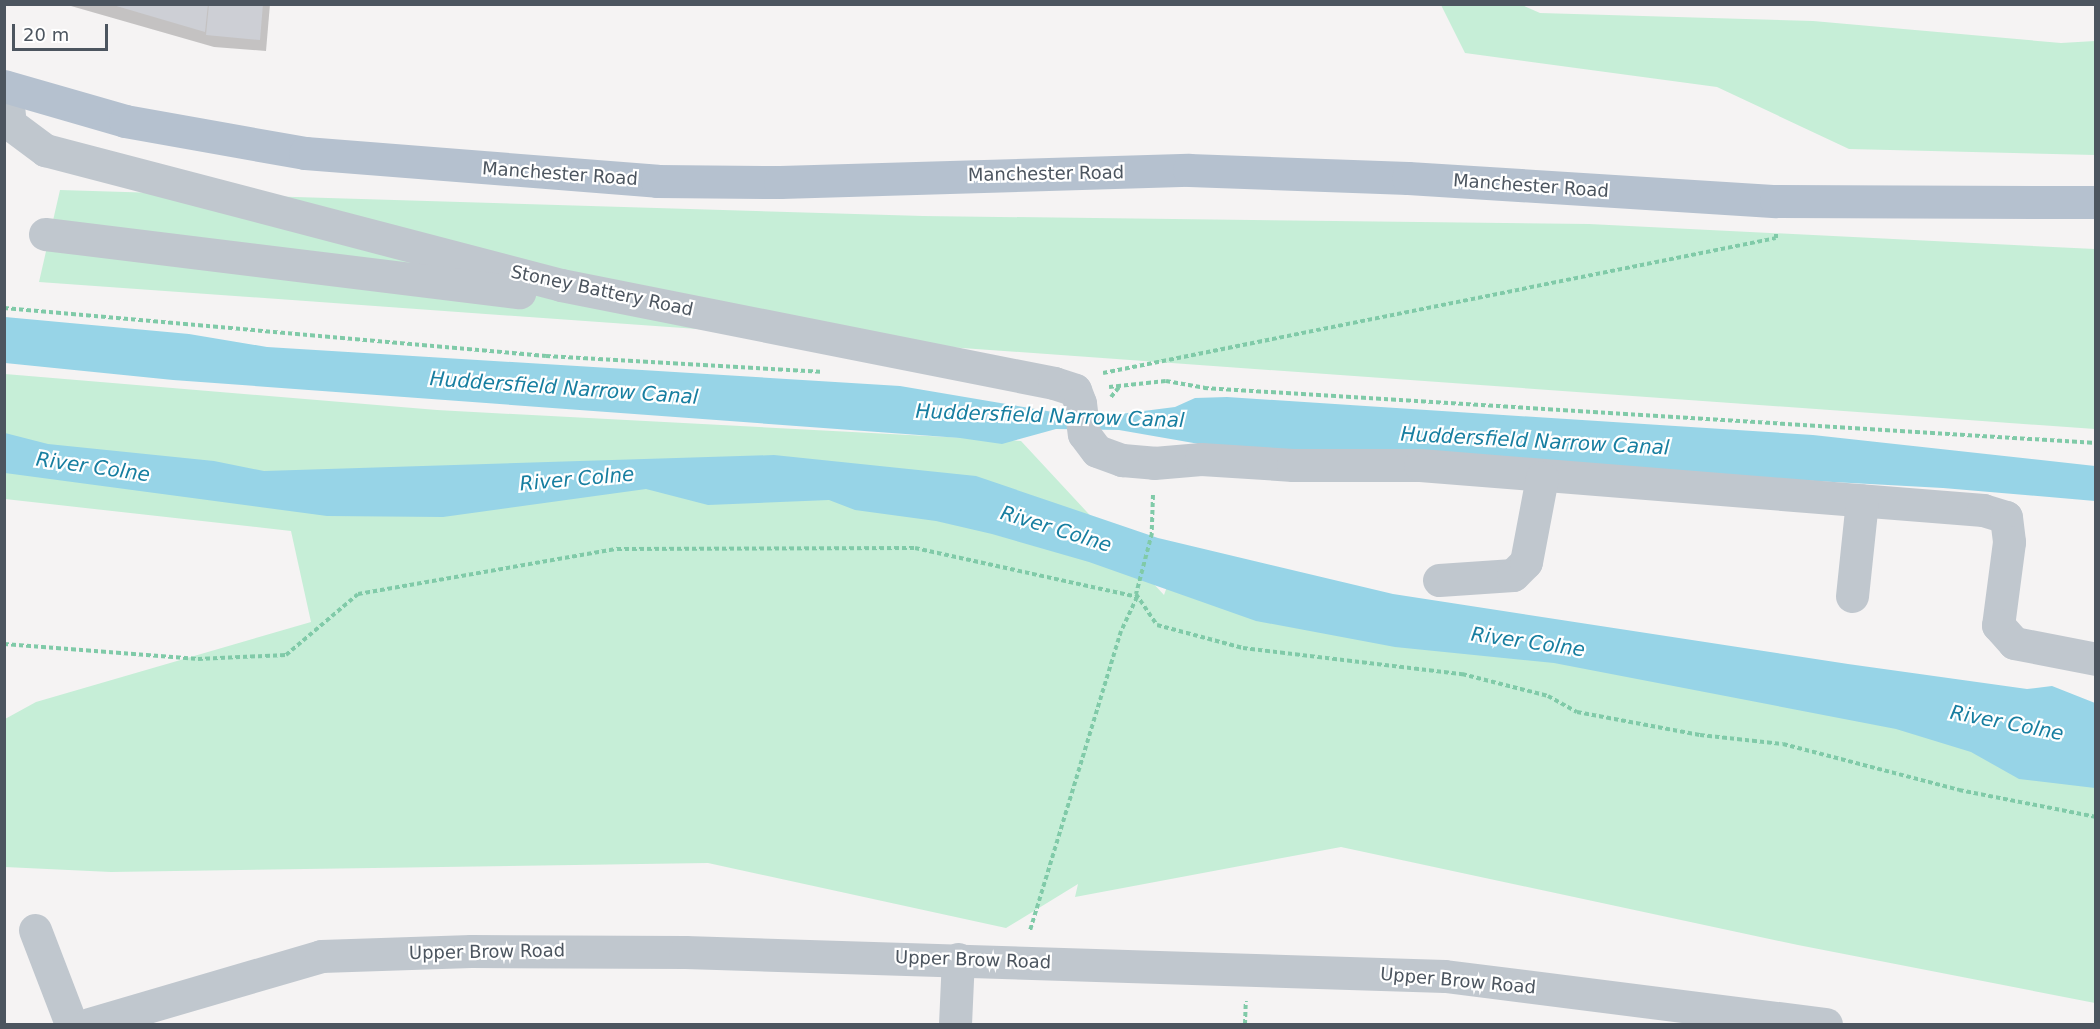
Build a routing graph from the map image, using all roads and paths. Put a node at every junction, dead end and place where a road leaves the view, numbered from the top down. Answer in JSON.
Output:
{"nodes":[{"id":1,"x":5,"y":87,"type":"edge"},
{"id":2,"x":1776,"y":201,"type":"junction"},
{"id":3,"x":2096,"y":202,"type":"edge"},
{"id":4,"x":45,"y":234,"type":"dead end"},
{"id":5,"x":561,"y":285,"type":"junction"},
{"id":6,"x":4,"y":308,"type":"edge"},
{"id":7,"x":831,"y":372,"type":"dead end"},
{"id":8,"x":1087,"y":407,"type":"junction"},
{"id":9,"x":2096,"y":443,"type":"edge"},
{"id":10,"x":1542,"y":477,"type":"junction"},
{"id":11,"x":1862,"y":501,"type":"junction"},
{"id":12,"x":1152,"y":533,"type":"dead end"},
{"id":13,"x":1439,"y":580,"type":"dead end"},
{"id":14,"x":1136,"y":596,"type":"junction"},
{"id":15,"x":1852,"y":596,"type":"dead end"},
{"id":16,"x":4,"y":644,"type":"edge"},
{"id":17,"x":2096,"y":659,"type":"edge"},
{"id":18,"x":2096,"y":817,"type":"edge"},
{"id":19,"x":35,"y":930,"type":"dead end"},
{"id":20,"x":1028,"y":941,"type":"dead end"},
{"id":21,"x":958,"y":959,"type":"junction"},
{"id":22,"x":1247,"y":997,"type":"dead end"},
{"id":23,"x":135,"y":1018,"type":"edge"},
{"id":24,"x":71,"y":1024,"type":"edge"},
{"id":25,"x":89,"y":1024,"type":"edge"},
{"id":26,"x":955,"y":1024,"type":"edge"},
{"id":27,"x":1245,"y":1024,"type":"edge"},
{"id":28,"x":1826,"y":1024,"type":"edge"}],
"edges":[{"from":1,"to":2,"type":"main road","name":"Manchester Road"},
{"from":1,"to":5,"type":"street","name":"Stoney Battery Road"},
{"from":2,"to":3,"type":"main road","name":"Manchester Road"},
{"from":2,"to":8,"type":"path"},
{"from":4,"to":5,"type":"street"},
{"from":5,"to":8,"type":"street","name":"Stoney Battery Road"},
{"from":6,"to":7,"type":"path"},
{"from":8,"to":9,"type":"path"},
{"from":8,"to":10,"type":"street"},
{"from":10,"to":11,"type":"street"},
{"from":10,"to":13,"type":"street"},
{"from":11,"to":15,"type":"street"},
{"from":11,"to":17,"type":"street"},
{"from":12,"to":14,"type":"path"},
{"from":14,"to":16,"type":"path"},
{"from":14,"to":18,"type":"path"},
{"from":14,"to":20,"type":"path"},
{"from":19,"to":24,"type":"street"},
{"from":21,"to":23,"type":"street","name":"Upper Brow Road"},
{"from":21,"to":26,"type":"street"},
{"from":21,"to":28,"type":"street","name":"Upper Brow Road"},
{"from":22,"to":27,"type":"path"},
{"from":23,"to":25,"type":"street","name":"Upper Brow Road"}]}
